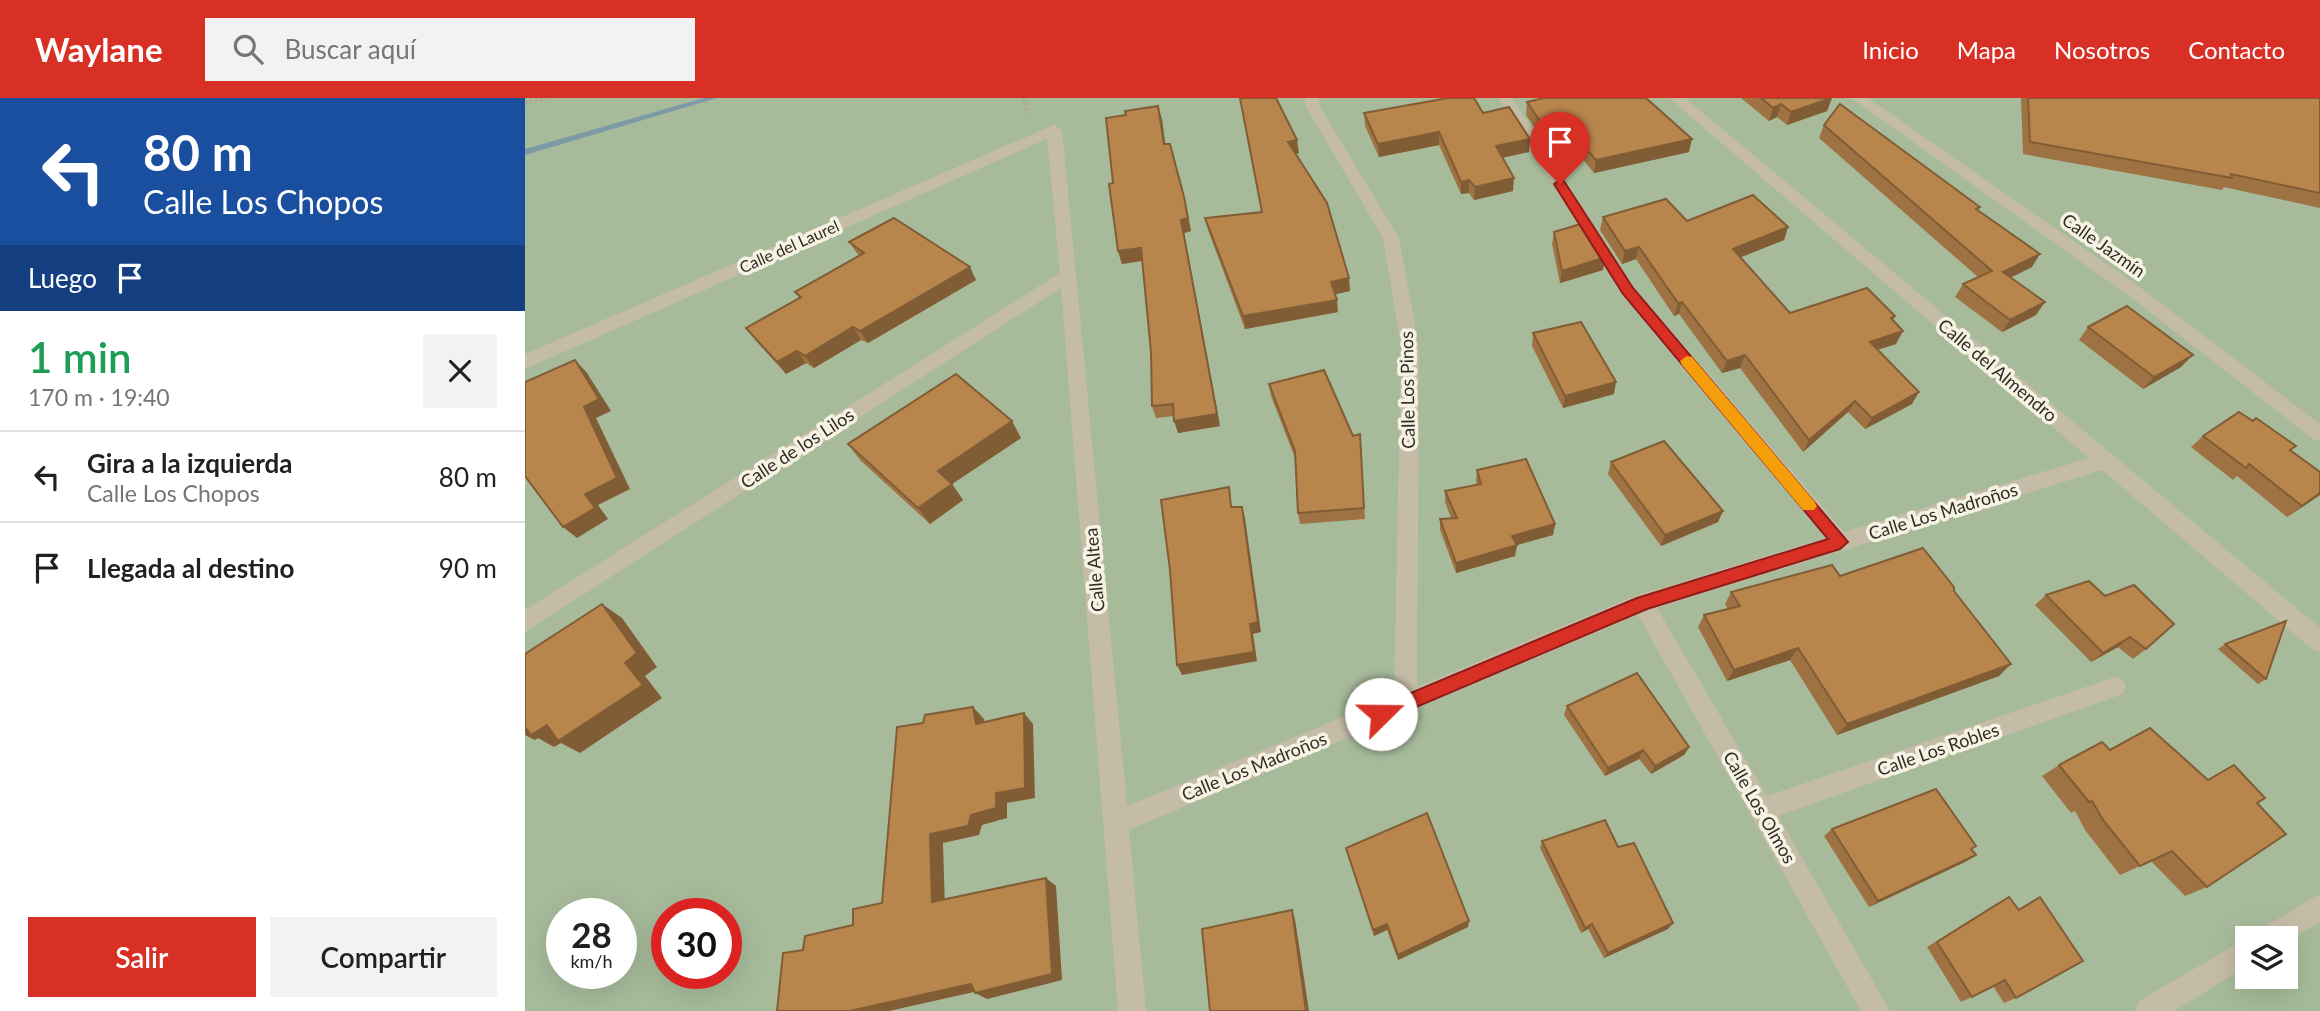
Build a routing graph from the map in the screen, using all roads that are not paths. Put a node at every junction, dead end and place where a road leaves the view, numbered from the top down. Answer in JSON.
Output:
{"nodes":[{"id":1,"x":1312,"y":98,"type":"edge"},
{"id":2,"x":1505,"y":98,"type":"edge"},
{"id":3,"x":1676,"y":98,"type":"edge"},
{"id":4,"x":1859,"y":98,"type":"edge"},
{"id":5,"x":1054,"y":130,"type":"joint"},
{"id":6,"x":1069,"y":275,"type":"junction"},
{"id":7,"x":525,"y":362,"type":"edge"},
{"id":8,"x":2320,"y":434,"type":"edge"},
{"id":9,"x":2105,"y":461,"type":"junction"},
{"id":10,"x":1840,"y":542,"type":"junction"},
{"id":11,"x":1643,"y":603,"type":"junction"},
{"id":12,"x":525,"y":622,"type":"edge"},
{"id":13,"x":2320,"y":642,"type":"edge"},
{"id":14,"x":2115,"y":687,"type":"dead end"},
{"id":15,"x":1405,"y":704,"type":"junction"},
{"id":16,"x":1761,"y":810,"type":"junction"},
{"id":17,"x":1116,"y":823,"type":"junction"},
{"id":18,"x":2320,"y":907,"type":"edge"},
{"id":19,"x":2289,"y":926,"type":"edge"},
{"id":20,"x":2235,"y":958,"type":"edge"},
{"id":21,"x":1132,"y":1011,"type":"edge"},
{"id":22,"x":1876,"y":1011,"type":"edge"},
{"id":23,"x":2149,"y":1011,"type":"edge"}],
"edges":[{"from":1,"to":15,"type":"street","name":"Calle Los Pinos"},
{"from":2,"to":10,"type":"street"},
{"from":3,"to":9,"type":"street","name":"Calle del Almendro"},
{"from":4,"to":8,"type":"street","name":"Calle Jazmín"},
{"from":5,"to":6,"type":"street","name":"Calle Altea"},
{"from":5,"to":7,"type":"street","name":"Calle del Laurel"},
{"from":6,"to":12,"type":"street","name":"Calle de los Lilos"},
{"from":6,"to":17,"type":"street","name":"Calle Altea"},
{"from":9,"to":10,"type":"street","name":"Calle Los Madroños"},
{"from":9,"to":13,"type":"street","name":"Calle del Almendro"},
{"from":10,"to":11,"type":"street","name":"Calle Los Madroños"},
{"from":11,"to":15,"type":"street","name":"Calle Los Madroños"},
{"from":11,"to":16,"type":"street","name":"Calle Los Olmos"},
{"from":14,"to":16,"type":"street","name":"Calle Los Robles"},
{"from":15,"to":17,"type":"street","name":"Calle Los Madroños"},
{"from":16,"to":22,"type":"street","name":"Calle Los Olmos"},
{"from":17,"to":21,"type":"street","name":"Calle Altea"},
{"from":18,"to":19,"type":"street"},
{"from":20,"to":23,"type":"street"}]}
